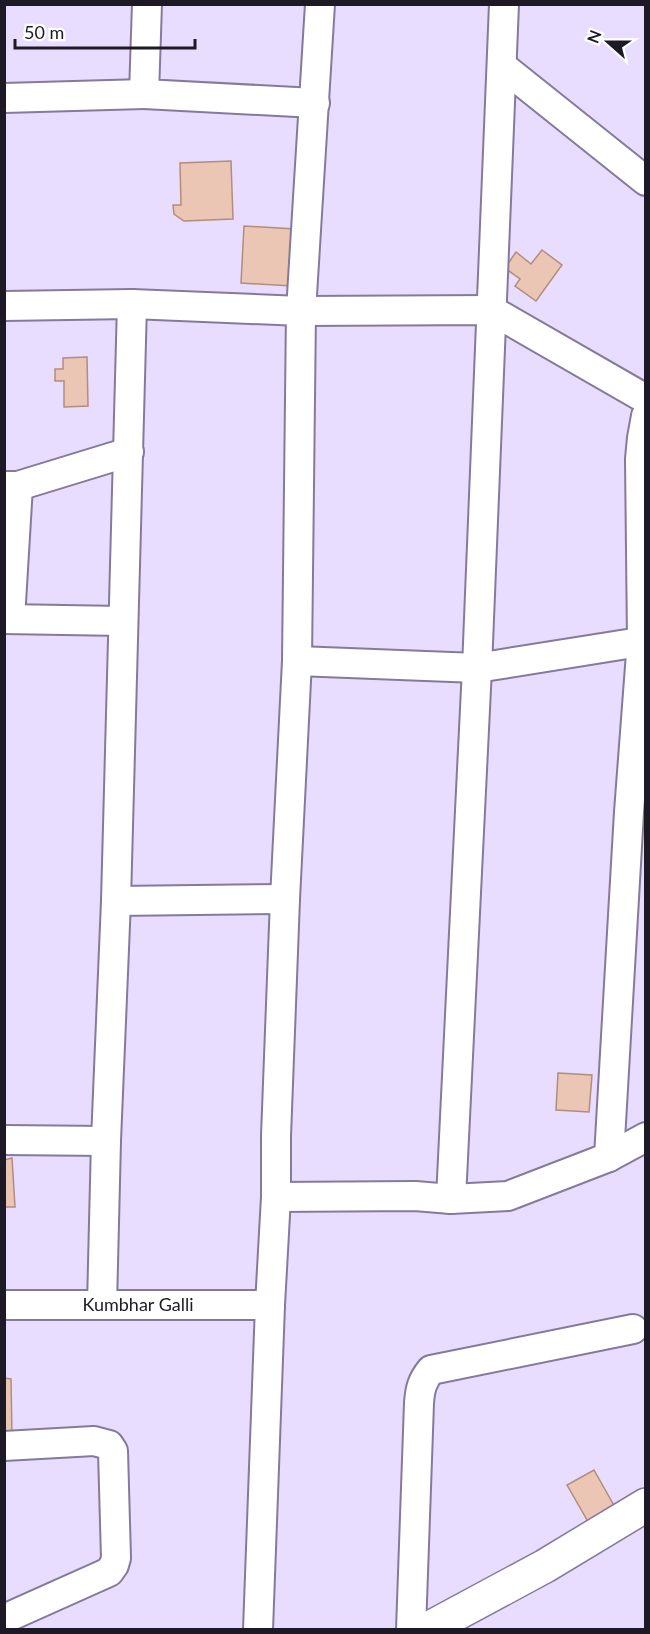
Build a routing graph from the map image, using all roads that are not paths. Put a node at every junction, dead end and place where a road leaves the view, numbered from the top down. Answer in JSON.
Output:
{"nodes":[{"id":1,"x":147,"y":4,"type":"edge"},
{"id":2,"x":320,"y":4,"type":"edge"},
{"id":3,"x":504,"y":4,"type":"edge"},
{"id":4,"x":502,"y":66,"type":"junction"},
{"id":5,"x":144,"y":94,"type":"junction"},
{"id":6,"x":4,"y":98,"type":"edge"},
{"id":7,"x":315,"y":103,"type":"junction"},
{"id":8,"x":645,"y":181,"type":"edge"},
{"id":9,"x":132,"y":303,"type":"junction"},
{"id":10,"x":4,"y":306,"type":"edge"},
{"id":11,"x":491,"y":310,"type":"junction"},
{"id":12,"x":301,"y":311,"type":"junction"},
{"id":13,"x":645,"y":399,"type":"edge"},
{"id":14,"x":645,"y":416,"type":"edge"},
{"id":15,"x":129,"y":452,"type":"junction"},
{"id":16,"x":11,"y":486,"type":"edge"},
{"id":17,"x":7,"y":619,"type":"edge"},
{"id":18,"x":123,"y":621,"type":"junction"},
{"id":19,"x":644,"y":640,"type":"edge"},
{"id":20,"x":297,"y":661,"type":"junction"},
{"id":21,"x":477,"y":668,"type":"junction"},
{"id":22,"x":637,"y":812,"type":"edge"},
{"id":23,"x":285,"y":899,"type":"junction"},
{"id":24,"x":116,"y":901,"type":"junction"},
{"id":25,"x":645,"y":1137,"type":"edge"},
{"id":26,"x":4,"y":1140,"type":"edge"},
{"id":27,"x":106,"y":1141,"type":"junction"},
{"id":28,"x":609,"y":1157,"type":"junction"},
{"id":29,"x":276,"y":1197,"type":"junction"},
{"id":30,"x":451,"y":1199,"type":"junction"},
{"id":31,"x":4,"y":1305,"type":"edge"},
{"id":32,"x":102,"y":1305,"type":"junction"},
{"id":33,"x":270,"y":1305,"type":"junction"},
{"id":34,"x":633,"y":1329,"type":"dead end"},
{"id":35,"x":4,"y":1446,"type":"edge"},
{"id":36,"x":645,"y":1504,"type":"edge"},
{"id":37,"x":4,"y":1619,"type":"edge"},
{"id":38,"x":258,"y":1629,"type":"edge"},
{"id":39,"x":411,"y":1629,"type":"edge"},
{"id":40,"x":426,"y":1629,"type":"edge"}],
"edges":[{"from":1,"to":5,"type":"street"},
{"from":2,"to":7,"type":"street"},
{"from":3,"to":4,"type":"street"},
{"from":4,"to":8,"type":"street"},
{"from":4,"to":11,"type":"street"},
{"from":5,"to":6,"type":"street"},
{"from":5,"to":7,"type":"street"},
{"from":7,"to":12,"type":"street"},
{"from":9,"to":10,"type":"street"},
{"from":9,"to":12,"type":"street"},
{"from":9,"to":15,"type":"street"},
{"from":11,"to":12,"type":"street"},
{"from":11,"to":13,"type":"street"},
{"from":11,"to":21,"type":"street"},
{"from":12,"to":20,"type":"street"},
{"from":14,"to":19,"type":"street"},
{"from":15,"to":16,"type":"street"},
{"from":15,"to":18,"type":"street"},
{"from":16,"to":17,"type":"street"},
{"from":17,"to":18,"type":"street"},
{"from":18,"to":24,"type":"street"},
{"from":19,"to":21,"type":"street"},
{"from":19,"to":22,"type":"street"},
{"from":20,"to":21,"type":"street"},
{"from":20,"to":23,"type":"street"},
{"from":21,"to":30,"type":"street"},
{"from":22,"to":28,"type":"street"},
{"from":23,"to":24,"type":"street"},
{"from":23,"to":29,"type":"street"},
{"from":24,"to":27,"type":"street"},
{"from":25,"to":28,"type":"street"},
{"from":26,"to":27,"type":"street"},
{"from":27,"to":32,"type":"street"},
{"from":28,"to":30,"type":"street"},
{"from":29,"to":30,"type":"street"},
{"from":29,"to":33,"type":"street"},
{"from":31,"to":32,"type":"street","name":"Kumbhar Galli"},
{"from":32,"to":33,"type":"street","name":"Kumbhar Galli"},
{"from":33,"to":38,"type":"street"},
{"from":34,"to":39,"type":"street"},
{"from":35,"to":37,"type":"street"},
{"from":36,"to":40,"type":"street"}]}
